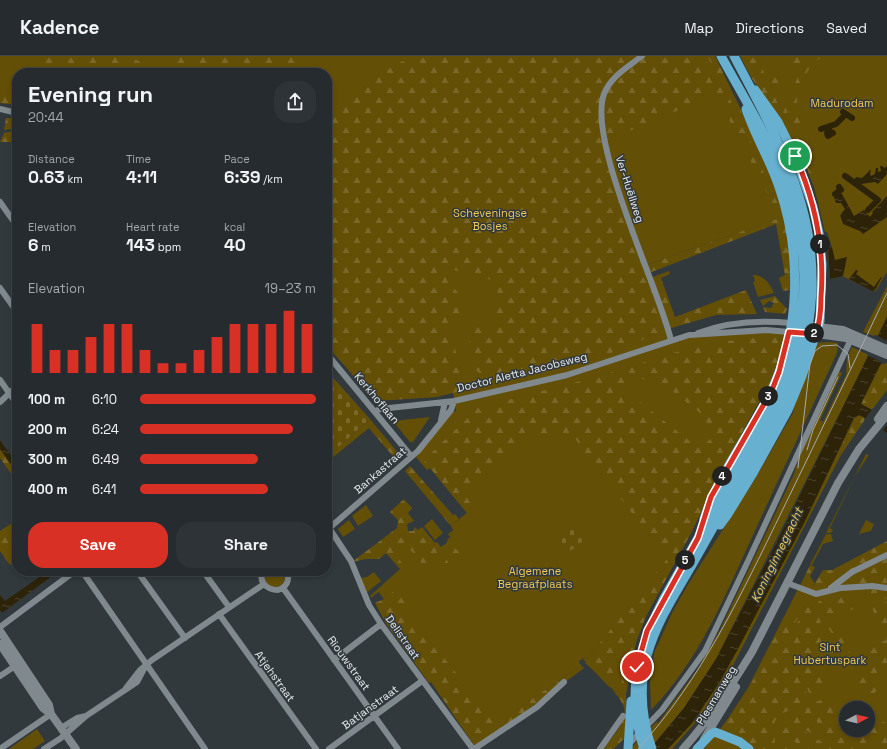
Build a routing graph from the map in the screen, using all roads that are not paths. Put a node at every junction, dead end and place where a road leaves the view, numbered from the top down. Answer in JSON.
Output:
{"nodes":[{"id":1,"x":642,"y":56,"type":"edge"},
{"id":2,"x":721,"y":56,"type":"edge"},
{"id":3,"x":734,"y":56,"type":"edge"},
{"id":4,"x":747,"y":82,"type":"junction"},
{"id":5,"x":740,"y":89,"type":"junction"},
{"id":6,"x":12,"y":112,"type":"edge"},
{"id":7,"x":0,"y":113,"type":"edge"},
{"id":8,"x":778,"y":153,"type":"junction"},
{"id":9,"x":0,"y":202,"type":"edge"},
{"id":10,"x":12,"y":219,"type":"edge"},
{"id":11,"x":0,"y":288,"type":"edge"},
{"id":12,"x":12,"y":305,"type":"edge"},
{"id":13,"x":790,"y":328,"type":"junction"},
{"id":14,"x":817,"y":330,"type":"junction"},
{"id":15,"x":852,"y":336,"type":"junction"},
{"id":16,"x":671,"y":340,"type":"junction"},
{"id":17,"x":870,"y":344,"type":"junction"},
{"id":18,"x":887,"y":349,"type":"edge"},
{"id":19,"x":887,"y":355,"type":"edge"},
{"id":20,"x":332,"y":360,"type":"edge"},
{"id":21,"x":0,"y":380,"type":"edge"},
{"id":22,"x":12,"y":390,"type":"edge"},
{"id":23,"x":9,"y":393,"type":"junction"},
{"id":24,"x":12,"y":397,"type":"edge"},
{"id":25,"x":454,"y":401,"type":"junction"},
{"id":26,"x":0,"y":402,"type":"edge"},
{"id":27,"x":445,"y":402,"type":"junction"},
{"id":28,"x":376,"y":411,"type":"junction"},
{"id":29,"x":886,"y":411,"type":"edge"},
{"id":30,"x":440,"y":421,"type":"junction"},
{"id":31,"x":411,"y":456,"type":"junction"},
{"id":32,"x":332,"y":525,"type":"edge"},
{"id":33,"x":332,"y":535,"type":"edge"},
{"id":34,"x":701,"y":541,"type":"junction"},
{"id":35,"x":887,"y":554,"type":"edge"},
{"id":36,"x":68,"y":576,"type":"edge"},
{"id":37,"x":85,"y":576,"type":"edge"},
{"id":38,"x":141,"y":576,"type":"edge"},
{"id":39,"x":207,"y":576,"type":"edge"},
{"id":40,"x":262,"y":576,"type":"edge"},
{"id":41,"x":288,"y":576,"type":"edge"},
{"id":42,"x":787,"y":583,"type":"junction"},
{"id":43,"x":264,"y":584,"type":"junction"},
{"id":44,"x":283,"y":588,"type":"junction"},
{"id":45,"x":887,"y":588,"type":"edge"},
{"id":46,"x":828,"y":590,"type":"junction"},
{"id":47,"x":229,"y":607,"type":"junction"},
{"id":48,"x":219,"y":614,"type":"junction"},
{"id":49,"x":381,"y":624,"type":"junction"},
{"id":50,"x":0,"y":627,"type":"edge"},
{"id":51,"x":0,"y":631,"type":"edge"},
{"id":52,"x":185,"y":638,"type":"junction"},
{"id":53,"x":0,"y":644,"type":"edge"},
{"id":54,"x":752,"y":652,"type":"junction"},
{"id":55,"x":334,"y":660,"type":"junction"},
{"id":56,"x":147,"y":665,"type":"junction"},
{"id":57,"x":15,"y":666,"type":"junction"},
{"id":58,"x":0,"y":676,"type":"edge"},
{"id":59,"x":636,"y":677,"type":"junction"},
{"id":60,"x":422,"y":681,"type":"junction"},
{"id":61,"x":564,"y":682,"type":"dead end"},
{"id":62,"x":51,"y":714,"type":"junction"},
{"id":63,"x":375,"y":716,"type":"junction"},
{"id":64,"x":623,"y":716,"type":"dead end"},
{"id":65,"x":64,"y":731,"type":"junction"},
{"id":66,"x":703,"y":742,"type":"junction"},
{"id":67,"x":0,"y":749,"type":"edge"},
{"id":68,"x":44,"y":749,"type":"edge"},
{"id":69,"x":76,"y":749,"type":"edge"},
{"id":70,"x":204,"y":749,"type":"edge"},
{"id":71,"x":316,"y":749,"type":"edge"},
{"id":72,"x":329,"y":749,"type":"edge"},
{"id":73,"x":398,"y":749,"type":"edge"},
{"id":74,"x":474,"y":749,"type":"edge"},
{"id":75,"x":600,"y":749,"type":"edge"},
{"id":76,"x":624,"y":749,"type":"edge"},
{"id":77,"x":628,"y":749,"type":"edge"},
{"id":78,"x":644,"y":749,"type":"edge"},
{"id":79,"x":652,"y":749,"type":"edge"},
{"id":80,"x":683,"y":749,"type":"edge"},
{"id":81,"x":696,"y":749,"type":"edge"},
{"id":82,"x":749,"y":749,"type":"edge"}],
"edges":[{"from":1,"to":16,"type":"street","name":"Ver-Huëllweg"},
{"from":2,"to":5,"type":"main road"},
{"from":3,"to":4,"type":"main road"},
{"from":4,"to":8,"type":"main road"},
{"from":4,"to":14,"type":"main road"},
{"from":5,"to":8,"type":"main road"},
{"from":5,"to":13,"type":"main road"},
{"from":6,"to":7,"type":"street"},
{"from":8,"to":34,"type":"main road"},
{"from":9,"to":10,"type":"street"},
{"from":11,"to":12,"type":"street"},
{"from":13,"to":14,"type":"main road","name":"Doctor Aletta Jacobsweg"},
{"from":13,"to":16,"type":"street","name":"Doctor Aletta Jacobsweg"},
{"from":13,"to":34,"type":"main road"},
{"from":14,"to":15,"type":"main road","name":"Doctor Aletta Jacobsweg"},
{"from":14,"to":34,"type":"main road"},
{"from":15,"to":17,"type":"main road","name":"Doctor Aletta Jacobsweg"},
{"from":15,"to":76,"type":"street"},
{"from":16,"to":25,"type":"street","name":"Doctor Aletta Jacobsweg"},
{"from":17,"to":18,"type":"main road","name":"Doctor Aletta Jacobsweg"},
{"from":17,"to":19,"type":"main road","name":"Doctor Aletta Jacobsweg"},
{"from":20,"to":28,"type":"street","name":"Kerkhoflaan"},
{"from":21,"to":23,"type":"street"},
{"from":22,"to":23,"type":"street"},
{"from":23,"to":24,"type":"street"},
{"from":23,"to":26,"type":"street"},
{"from":25,"to":27,"type":"street","name":"Doctor Aletta Jacobsweg"},
{"from":25,"to":30,"type":"street","name":"Bankastraat"},
{"from":27,"to":28,"type":"street","name":"Doctor Aletta Jacobsweg"},
{"from":27,"to":30,"type":"street","name":"Bankastraat"},
{"from":28,"to":31,"type":"street","name":"Kerkhoflaan"},
{"from":29,"to":42,"type":"main road","name":"Plesmanweg"},
{"from":30,"to":31,"type":"street","name":"Bankastraat"},
{"from":31,"to":32,"type":"street","name":"Bankastraat"},
{"from":33,"to":49,"type":"street","name":"Delistraat"},
{"from":34,"to":59,"type":"main road"},
{"from":34,"to":79,"type":"main road"},
{"from":35,"to":46,"type":"street"},
{"from":36,"to":50,"type":"street"},
{"from":37,"to":56,"type":"street"},
{"from":38,"to":52,"type":"street"},
{"from":39,"to":47,"type":"street"},
{"from":40,"to":43,"type":"street"},
{"from":41,"to":44,"type":"street"},
{"from":42,"to":46,"type":"street"},
{"from":42,"to":54,"type":"main road","name":"Plesmanweg"},
{"from":43,"to":44,"type":"street"},
{"from":43,"to":47,"type":"street"},
{"from":44,"to":55,"type":"street","name":"Riouwstraat"},
{"from":45,"to":46,"type":"street"},
{"from":47,"to":48,"type":"street"},
{"from":48,"to":52,"type":"street"},
{"from":48,"to":71,"type":"street","name":"Atjehstraat"},
{"from":49,"to":55,"type":"street"},
{"from":49,"to":60,"type":"street","name":"Delistraat"},
{"from":51,"to":62,"type":"main road"},
{"from":52,"to":56,"type":"street"},
{"from":53,"to":57,"type":"main road"},
{"from":54,"to":66,"type":"main road","name":"Plesmanweg"},
{"from":54,"to":80,"type":"main road","name":"Plesmanweg"},
{"from":55,"to":63,"type":"street","name":"Riouwstraat"},
{"from":56,"to":65,"type":"street"},
{"from":56,"to":70,"type":"street"},
{"from":57,"to":58,"type":"street"},
{"from":57,"to":62,"type":"main road"},
{"from":59,"to":77,"type":"main road"},
{"from":59,"to":78,"type":"main road"},
{"from":60,"to":63,"type":"street","name":"Batjanstraat"},
{"from":60,"to":74,"type":"street","name":"Delistraat"},
{"from":61,"to":74,"type":"street"},
{"from":62,"to":65,"type":"main road"},
{"from":62,"to":67,"type":"street"},
{"from":63,"to":72,"type":"street","name":"Batjanstraat"},
{"from":63,"to":73,"type":"street","name":"Riouwstraat"},
{"from":64,"to":75,"type":"street"},
{"from":65,"to":68,"type":"street"},
{"from":65,"to":69,"type":"main road"},
{"from":66,"to":81,"type":"main road","name":"Plesmanweg"},
{"from":66,"to":82,"type":"main road"}]}
